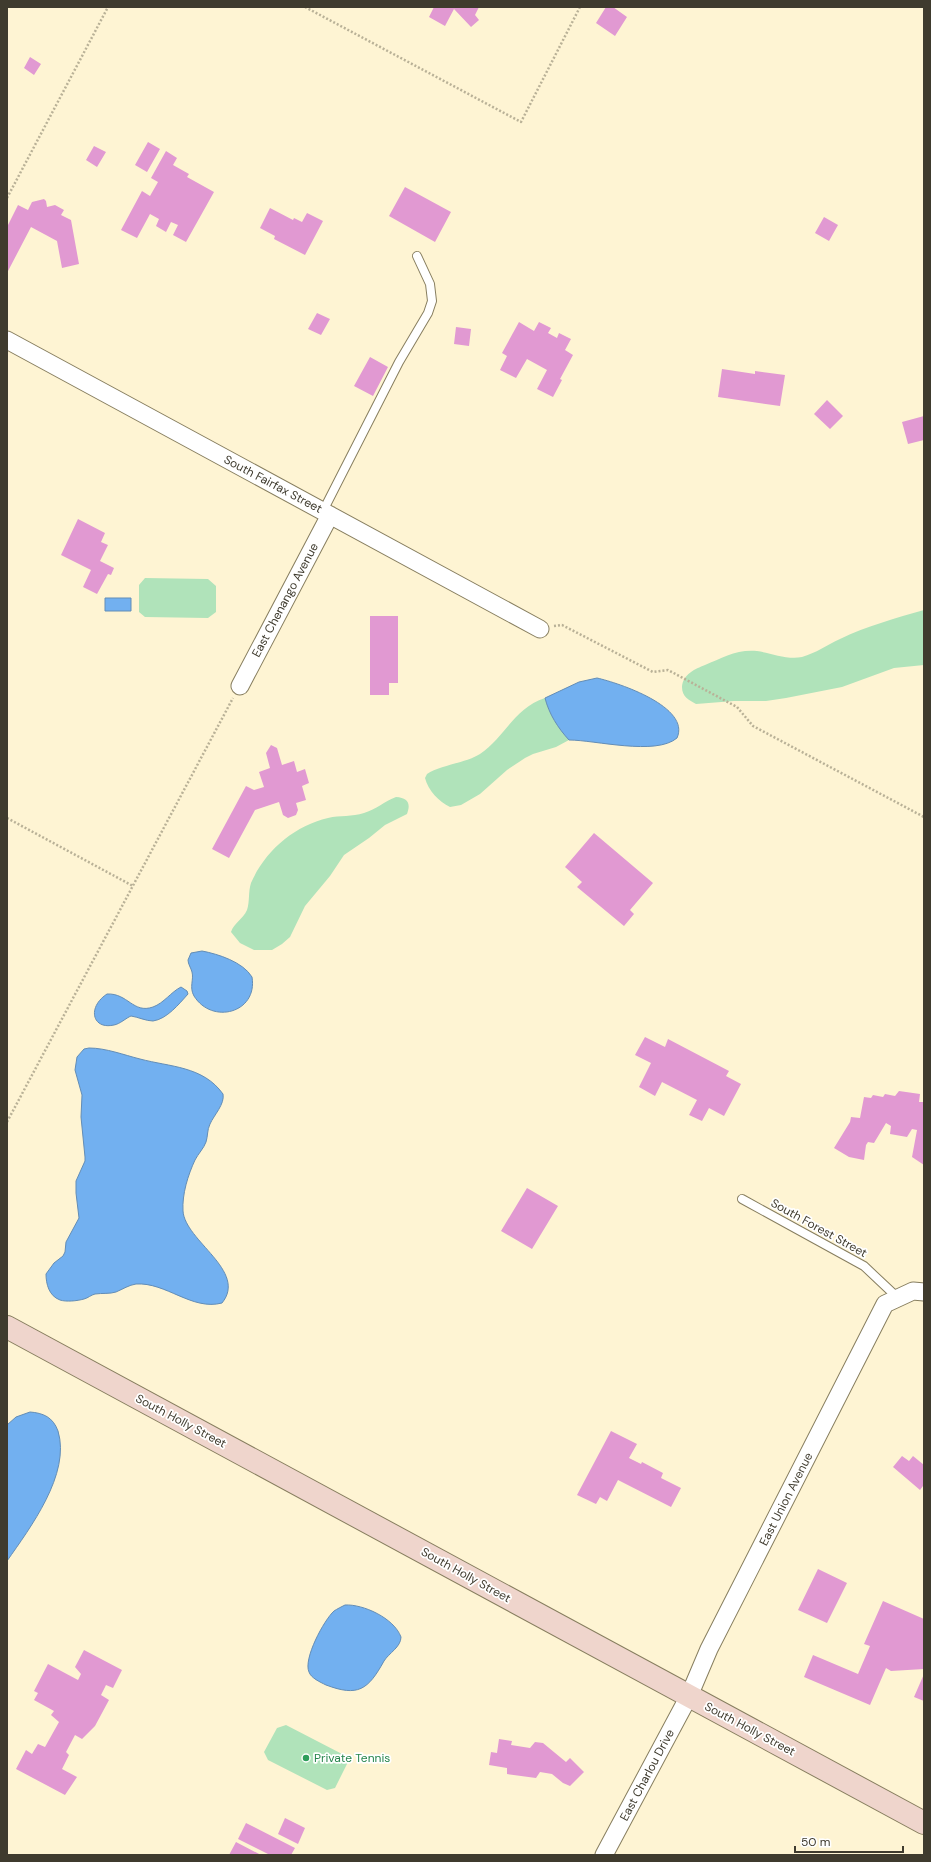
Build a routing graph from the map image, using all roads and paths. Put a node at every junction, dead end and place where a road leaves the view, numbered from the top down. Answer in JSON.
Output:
{"nodes":[{"id":1,"x":108,"y":7,"type":"edge"},
{"id":2,"x":305,"y":7,"type":"edge"},
{"id":3,"x":580,"y":7,"type":"edge"},
{"id":4,"x":7,"y":198,"type":"edge"},
{"id":5,"x":417,"y":256,"type":"dead end"},
{"id":6,"x":7,"y":340,"type":"edge"},
{"id":7,"x":326,"y":513,"type":"junction"},
{"id":8,"x":540,"y":629,"type":"joint"},
{"id":9,"x":240,"y":686,"type":"joint"},
{"id":10,"x":7,"y":818,"type":"edge"},
{"id":11,"x":924,"y":818,"type":"edge"},
{"id":12,"x":133,"y":886,"type":"junction"},
{"id":13,"x":7,"y":1122,"type":"edge"},
{"id":14,"x":742,"y":1199,"type":"dead end"},
{"id":15,"x":924,"y":1292,"type":"edge"},
{"id":16,"x":892,"y":1301,"type":"junction"},
{"id":17,"x":7,"y":1327,"type":"edge"},
{"id":18,"x":689,"y":1696,"type":"junction"},
{"id":19,"x":924,"y":1823,"type":"edge"},
{"id":20,"x":604,"y":1855,"type":"edge"}],
"edges":[{"from":1,"to":4,"type":"path"},
{"from":2,"to":3,"type":"path"},
{"from":5,"to":7,"type":"lane"},
{"from":6,"to":7,"type":"street","name":"South Fairfax Street"},
{"from":7,"to":8,"type":"street","name":"South Fairfax Street"},
{"from":7,"to":9,"type":"street","name":"East Chenango Avenue"},
{"from":8,"to":11,"type":"path"},
{"from":9,"to":12,"type":"path"},
{"from":10,"to":12,"type":"path"},
{"from":12,"to":13,"type":"path"},
{"from":14,"to":16,"type":"lane","name":"South Forest Street"},
{"from":15,"to":16,"type":"street"},
{"from":16,"to":18,"type":"street","name":"East Union Avenue"},
{"from":17,"to":18,"type":"street","name":"South Holly Street"},
{"from":18,"to":19,"type":"street","name":"South Holly Street"},
{"from":18,"to":20,"type":"street","name":"East Charlou Drive"}]}
